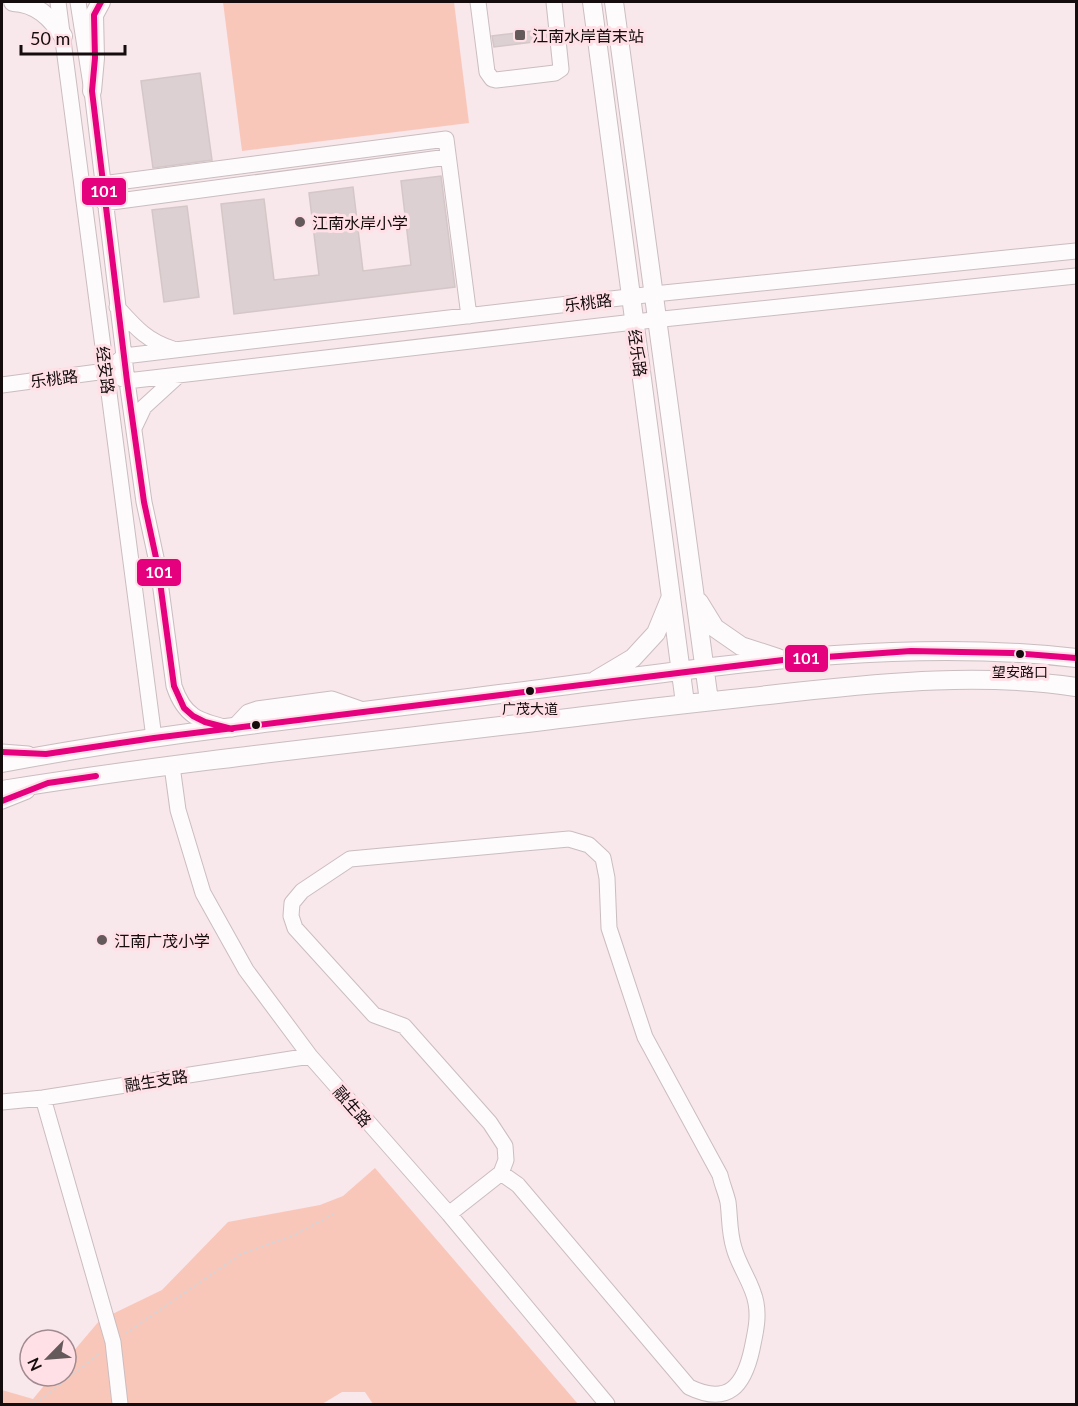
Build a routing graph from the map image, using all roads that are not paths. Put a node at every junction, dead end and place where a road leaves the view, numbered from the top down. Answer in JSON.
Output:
{"nodes":[{"id":1,"x":13,"y":2,"type":"edge"},
{"id":2,"x":58,"y":2,"type":"edge"},
{"id":3,"x":78,"y":2,"type":"edge"},
{"id":4,"x":101,"y":2,"type":"edge"},
{"id":5,"x":478,"y":2,"type":"edge"},
{"id":6,"x":554,"y":2,"type":"edge"},
{"id":7,"x":592,"y":2,"type":"edge"},
{"id":8,"x":614,"y":2,"type":"edge"},
{"id":9,"x":63,"y":36,"type":"junction"},
{"id":10,"x":92,"y":91,"type":"junction"},
{"id":11,"x":448,"y":157,"type":"junction"},
{"id":12,"x":102,"y":183,"type":"junction"},
{"id":13,"x":104,"y":203,"type":"junction"},
{"id":14,"x":1077,"y":251,"type":"edge"},
{"id":15,"x":1077,"y":276,"type":"edge"},
{"id":16,"x":654,"y":294,"type":"junction"},
{"id":17,"x":630,"y":297,"type":"junction"},
{"id":18,"x":117,"y":307,"type":"junction"},
{"id":19,"x":469,"y":316,"type":"junction"},
{"id":20,"x":658,"y":319,"type":"junction"},
{"id":21,"x":633,"y":322,"type":"junction"},
{"id":22,"x":176,"y":350,"type":"junction"},
{"id":23,"x":124,"y":356,"type":"junction"},
{"id":24,"x":106,"y":371,"type":"junction"},
{"id":25,"x":179,"y":375,"type":"junction"},
{"id":26,"x":127,"y":381,"type":"junction"},
{"id":27,"x":2,"y":384,"type":"edge"},
{"id":28,"x":134,"y":428,"type":"junction"},
{"id":29,"x":694,"y":593,"type":"junction"},
{"id":30,"x":671,"y":598,"type":"junction"},
{"id":31,"x":1077,"y":658,"type":"edge"},
{"id":32,"x":783,"y":660,"type":"junction"},
{"id":33,"x":705,"y":669,"type":"junction"},
{"id":34,"x":681,"y":672,"type":"junction"},
{"id":35,"x":592,"y":683,"type":"junction"},
{"id":36,"x":1077,"y":687,"type":"edge"},
{"id":37,"x":481,"y":697,"type":"junction"},
{"id":38,"x":709,"y":701,"type":"junction"},
{"id":39,"x":685,"y":704,"type":"junction"},
{"id":40,"x":485,"y":728,"type":"junction"},
{"id":41,"x":232,"y":729,"type":"junction"},
{"id":42,"x":154,"y":738,"type":"junction"},
{"id":43,"x":2,"y":752,"type":"edge"},
{"id":44,"x":46,"y":754,"type":"junction"},
{"id":45,"x":2,"y":763,"type":"edge"},
{"id":46,"x":172,"y":766,"type":"junction"},
{"id":47,"x":48,"y":783,"type":"junction"},
{"id":48,"x":2,"y":790,"type":"edge"},
{"id":49,"x":2,"y":801,"type":"edge"},
{"id":50,"x":310,"y":1056,"type":"junction"},
{"id":51,"x":43,"y":1098,"type":"junction"},
{"id":52,"x":2,"y":1102,"type":"edge"},
{"id":53,"x":501,"y":1173,"type":"junction"},
{"id":54,"x":449,"y":1214,"type":"junction"},
{"id":55,"x":120,"y":1404,"type":"edge"},
{"id":56,"x":607,"y":1404,"type":"edge"}],
"edges":[{"from":1,"to":9,"type":"main road"},
{"from":2,"to":9,"type":"street","name":"经安路"},
{"from":3,"to":10,"type":"street","name":"经安路"},
{"from":4,"to":10,"type":"main road"},
{"from":5,"to":6,"type":"street"},
{"from":7,"to":17,"type":"main road","name":"经乐路"},
{"from":8,"to":16,"type":"main road","name":"经乐路"},
{"from":9,"to":24,"type":"street","name":"经安路"},
{"from":10,"to":12,"type":"street","name":"经安路"},
{"from":11,"to":12,"type":"street"},
{"from":11,"to":13,"type":"street"},
{"from":11,"to":19,"type":"street"},
{"from":12,"to":13,"type":"street","name":"经安路"},
{"from":13,"to":18,"type":"street","name":"经安路"},
{"from":14,"to":16,"type":"street","name":"乐桃路"},
{"from":15,"to":20,"type":"street","name":"乐桃路"},
{"from":16,"to":17,"type":"street","name":"乐桃路"},
{"from":16,"to":20,"type":"main road","name":"经乐路"},
{"from":17,"to":19,"type":"street","name":"乐桃路"},
{"from":17,"to":21,"type":"main road","name":"经乐路"},
{"from":18,"to":22,"type":"street"},
{"from":18,"to":23,"type":"street","name":"经安路"},
{"from":19,"to":22,"type":"street","name":"乐桃路"},
{"from":20,"to":21,"type":"street","name":"乐桃路"},
{"from":20,"to":29,"type":"main road","name":"经乐路"},
{"from":21,"to":25,"type":"street","name":"乐桃路"},
{"from":21,"to":30,"type":"main road","name":"经乐路"},
{"from":22,"to":23,"type":"street","name":"乐桃路"},
{"from":23,"to":24,"type":"street"},
{"from":23,"to":26,"type":"street","name":"经安路"},
{"from":24,"to":26,"type":"street"},
{"from":24,"to":27,"type":"street","name":"乐桃路"},
{"from":24,"to":42,"type":"street","name":"经安路"},
{"from":25,"to":26,"type":"street","name":"乐桃路"},
{"from":25,"to":28,"type":"street"},
{"from":26,"to":28,"type":"street","name":"经安路"},
{"from":28,"to":41,"type":"street","name":"经安路"},
{"from":29,"to":32,"type":"main road"},
{"from":29,"to":33,"type":"main road","name":"经乐路"},
{"from":30,"to":34,"type":"main road","name":"经乐路"},
{"from":30,"to":35,"type":"main road"},
{"from":31,"to":32,"type":"main road"},
{"from":32,"to":33,"type":"main road"},
{"from":33,"to":34,"type":"main road"},
{"from":33,"to":38,"type":"main road","name":"经乐路"},
{"from":34,"to":35,"type":"main road"},
{"from":34,"to":39,"type":"main road","name":"经乐路"},
{"from":35,"to":37,"type":"main road"},
{"from":36,"to":38,"type":"main road"},
{"from":37,"to":40,"type":"main road"},
{"from":37,"to":41,"type":"main road"},
{"from":38,"to":39,"type":"main road"},
{"from":39,"to":40,"type":"main road"},
{"from":40,"to":46,"type":"main road"},
{"from":41,"to":42,"type":"main road"},
{"from":42,"to":44,"type":"main road"},
{"from":43,"to":44,"type":"street"},
{"from":44,"to":45,"type":"main road"},
{"from":46,"to":47,"type":"main road"},
{"from":46,"to":50,"type":"street","name":"融生路"},
{"from":47,"to":48,"type":"main road"},
{"from":47,"to":49,"type":"street"},
{"from":50,"to":51,"type":"street","name":"融生支路"},
{"from":50,"to":54,"type":"street","name":"融生路"},
{"from":51,"to":52,"type":"street","name":"融生支路"},
{"from":51,"to":55,"type":"street"},
{"from":53,"to":53,"type":"street"},
{"from":53,"to":54,"type":"street"},
{"from":54,"to":56,"type":"street","name":"融生路"}]}
